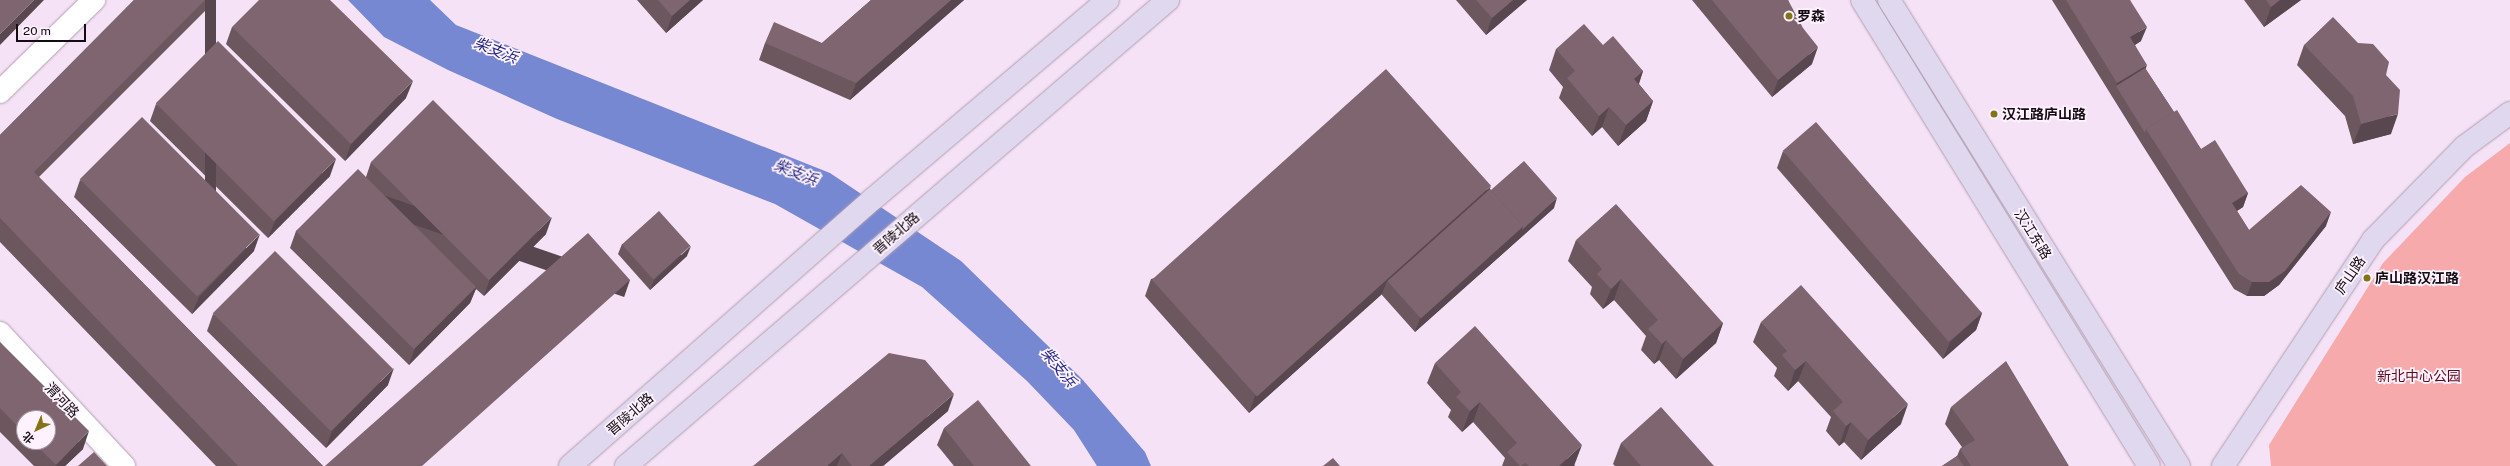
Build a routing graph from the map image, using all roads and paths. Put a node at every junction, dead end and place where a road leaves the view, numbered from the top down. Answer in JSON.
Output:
{"nodes":[{"id":1,"x":94,"y":0,"type":"edge"},
{"id":2,"x":1108,"y":0,"type":"edge"},
{"id":3,"x":1168,"y":0,"type":"edge"},
{"id":4,"x":1862,"y":0,"type":"edge"},
{"id":5,"x":1890,"y":0,"type":"edge"},
{"id":6,"x":0,"y":92,"type":"edge"},
{"id":7,"x":2510,"y":113,"type":"edge"},
{"id":8,"x":0,"y":333,"type":"edge"},
{"id":9,"x":124,"y":466,"type":"edge"},
{"id":10,"x":570,"y":466,"type":"edge"},
{"id":11,"x":626,"y":466,"type":"edge"},
{"id":12,"x":2149,"y":466,"type":"edge"},
{"id":13,"x":2179,"y":466,"type":"edge"},
{"id":14,"x":2223,"y":466,"type":"edge"}],
"edges":[{"from":1,"to":6,"type":"street"},
{"from":2,"to":10,"type":"main road","name":"晋陵北路"},
{"from":3,"to":11,"type":"main road","name":"晋陵北路"},
{"from":4,"to":12,"type":"main road","name":"汉江东路"},
{"from":5,"to":13,"type":"main road","name":"汉江东路"},
{"from":7,"to":14,"type":"main road","name":"庐山路"},
{"from":8,"to":9,"type":"street","name":"渭河路"}]}
